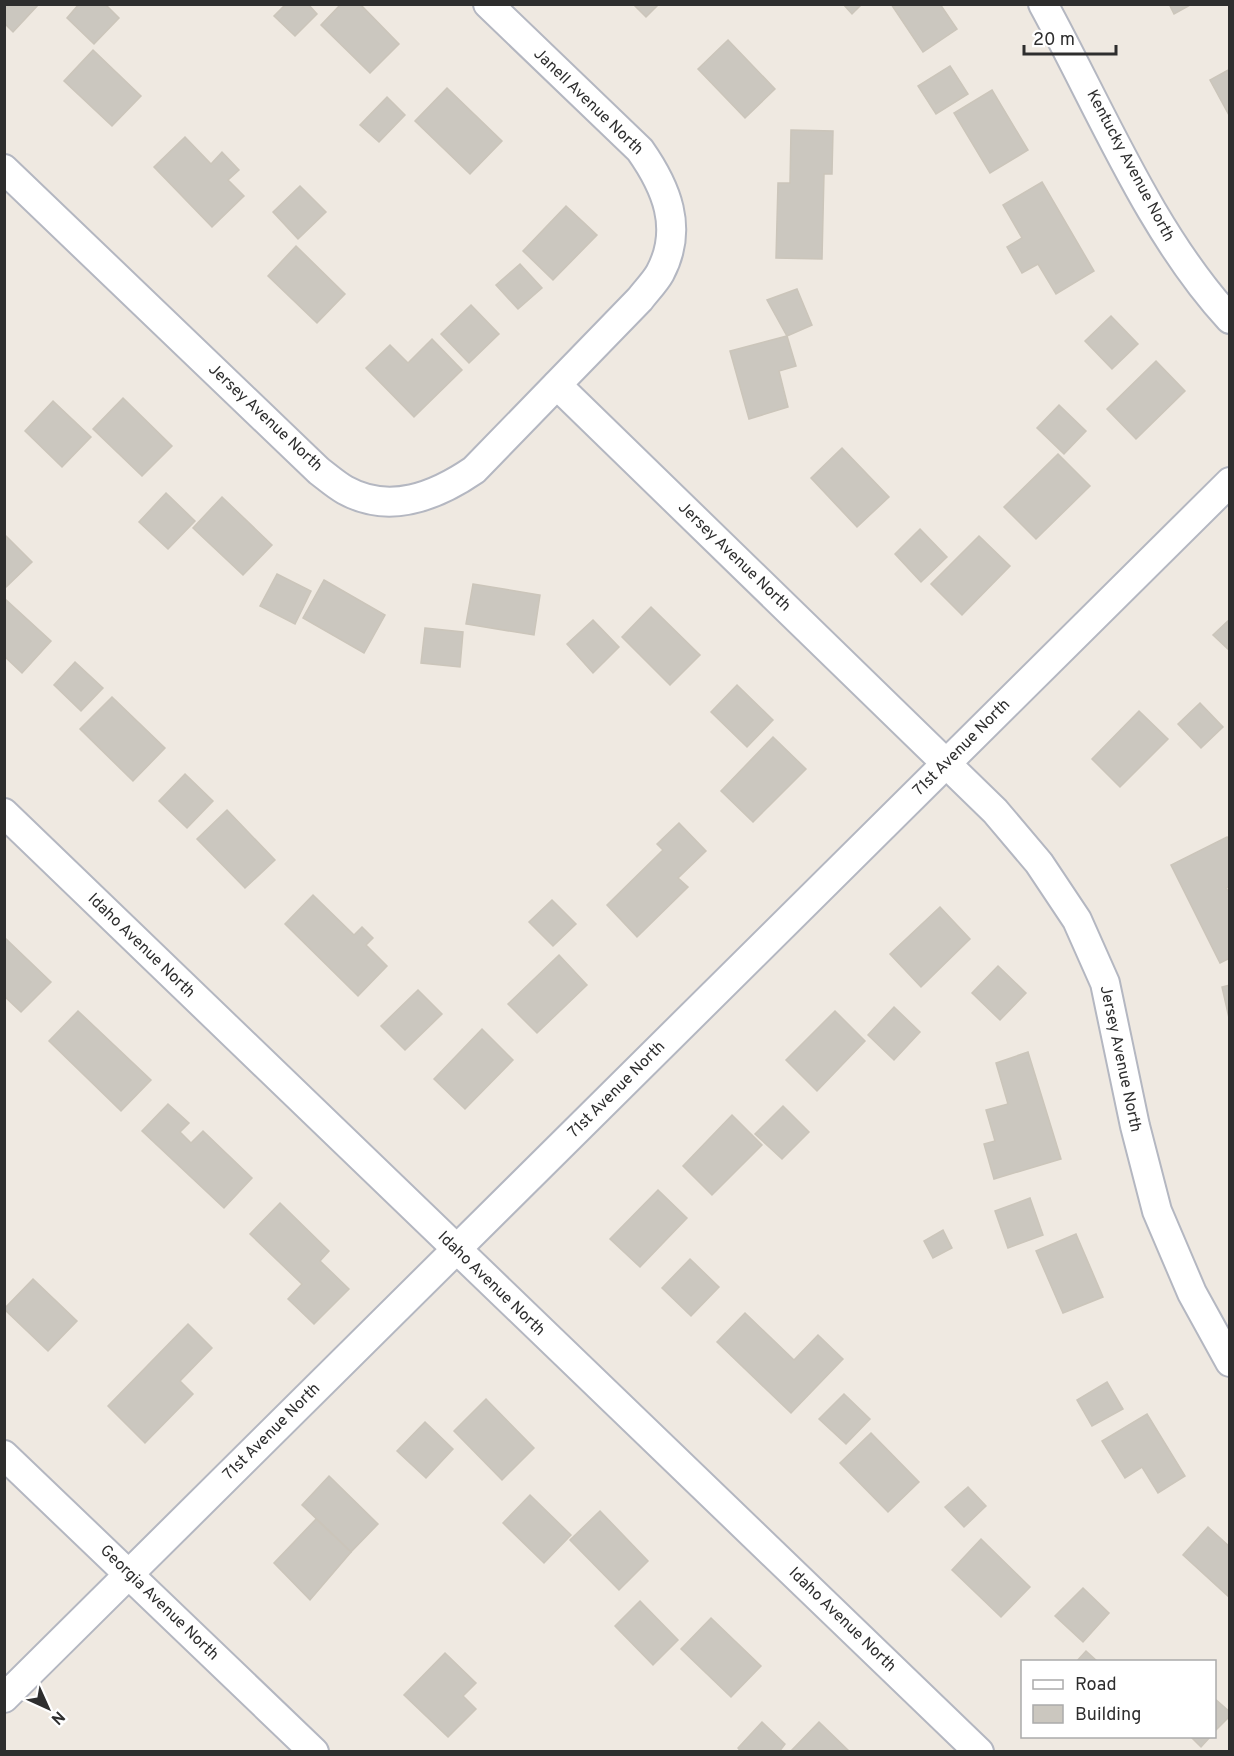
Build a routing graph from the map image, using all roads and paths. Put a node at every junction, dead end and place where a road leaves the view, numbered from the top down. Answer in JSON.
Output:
{"nodes":[{"id":1,"x":488,"y":4,"type":"edge"},
{"id":2,"x":1043,"y":4,"type":"edge"},
{"id":3,"x":4,"y":169,"type":"edge"},
{"id":4,"x":1230,"y":319,"type":"edge"},
{"id":5,"x":557,"y":385,"type":"junction"},
{"id":6,"x":1230,"y":482,"type":"edge"},
{"id":7,"x":946,"y":764,"type":"junction"},
{"id":8,"x":4,"y":813,"type":"edge"},
{"id":9,"x":455,"y":1250,"type":"junction"},
{"id":10,"x":1230,"y":1362,"type":"edge"},
{"id":11,"x":4,"y":1455,"type":"edge"},
{"id":12,"x":129,"y":1574,"type":"junction"},
{"id":13,"x":4,"y":1698,"type":"edge"},
{"id":14,"x":314,"y":1752,"type":"edge"},
{"id":15,"x":979,"y":1752,"type":"edge"}],
"edges":[{"from":1,"to":5,"type":"street","name":"Janell Avenue North"},
{"from":2,"to":4,"type":"street","name":"Kentucky Avenue North"},
{"from":3,"to":5,"type":"street","name":"Jersey Avenue North"},
{"from":5,"to":7,"type":"street","name":"Jersey Avenue North"},
{"from":6,"to":7,"type":"street","name":"71st Avenue North"},
{"from":7,"to":9,"type":"street","name":"71st Avenue North"},
{"from":7,"to":10,"type":"street","name":"Jersey Avenue North"},
{"from":8,"to":9,"type":"street","name":"Idaho Avenue North"},
{"from":9,"to":12,"type":"street","name":"71st Avenue North"},
{"from":9,"to":15,"type":"street","name":"Idaho Avenue North"},
{"from":11,"to":12,"type":"street","name":"Georgia Avenue North"},
{"from":12,"to":13,"type":"street","name":"71st Avenue North"},
{"from":12,"to":14,"type":"street","name":"Georgia Avenue North"}]}
